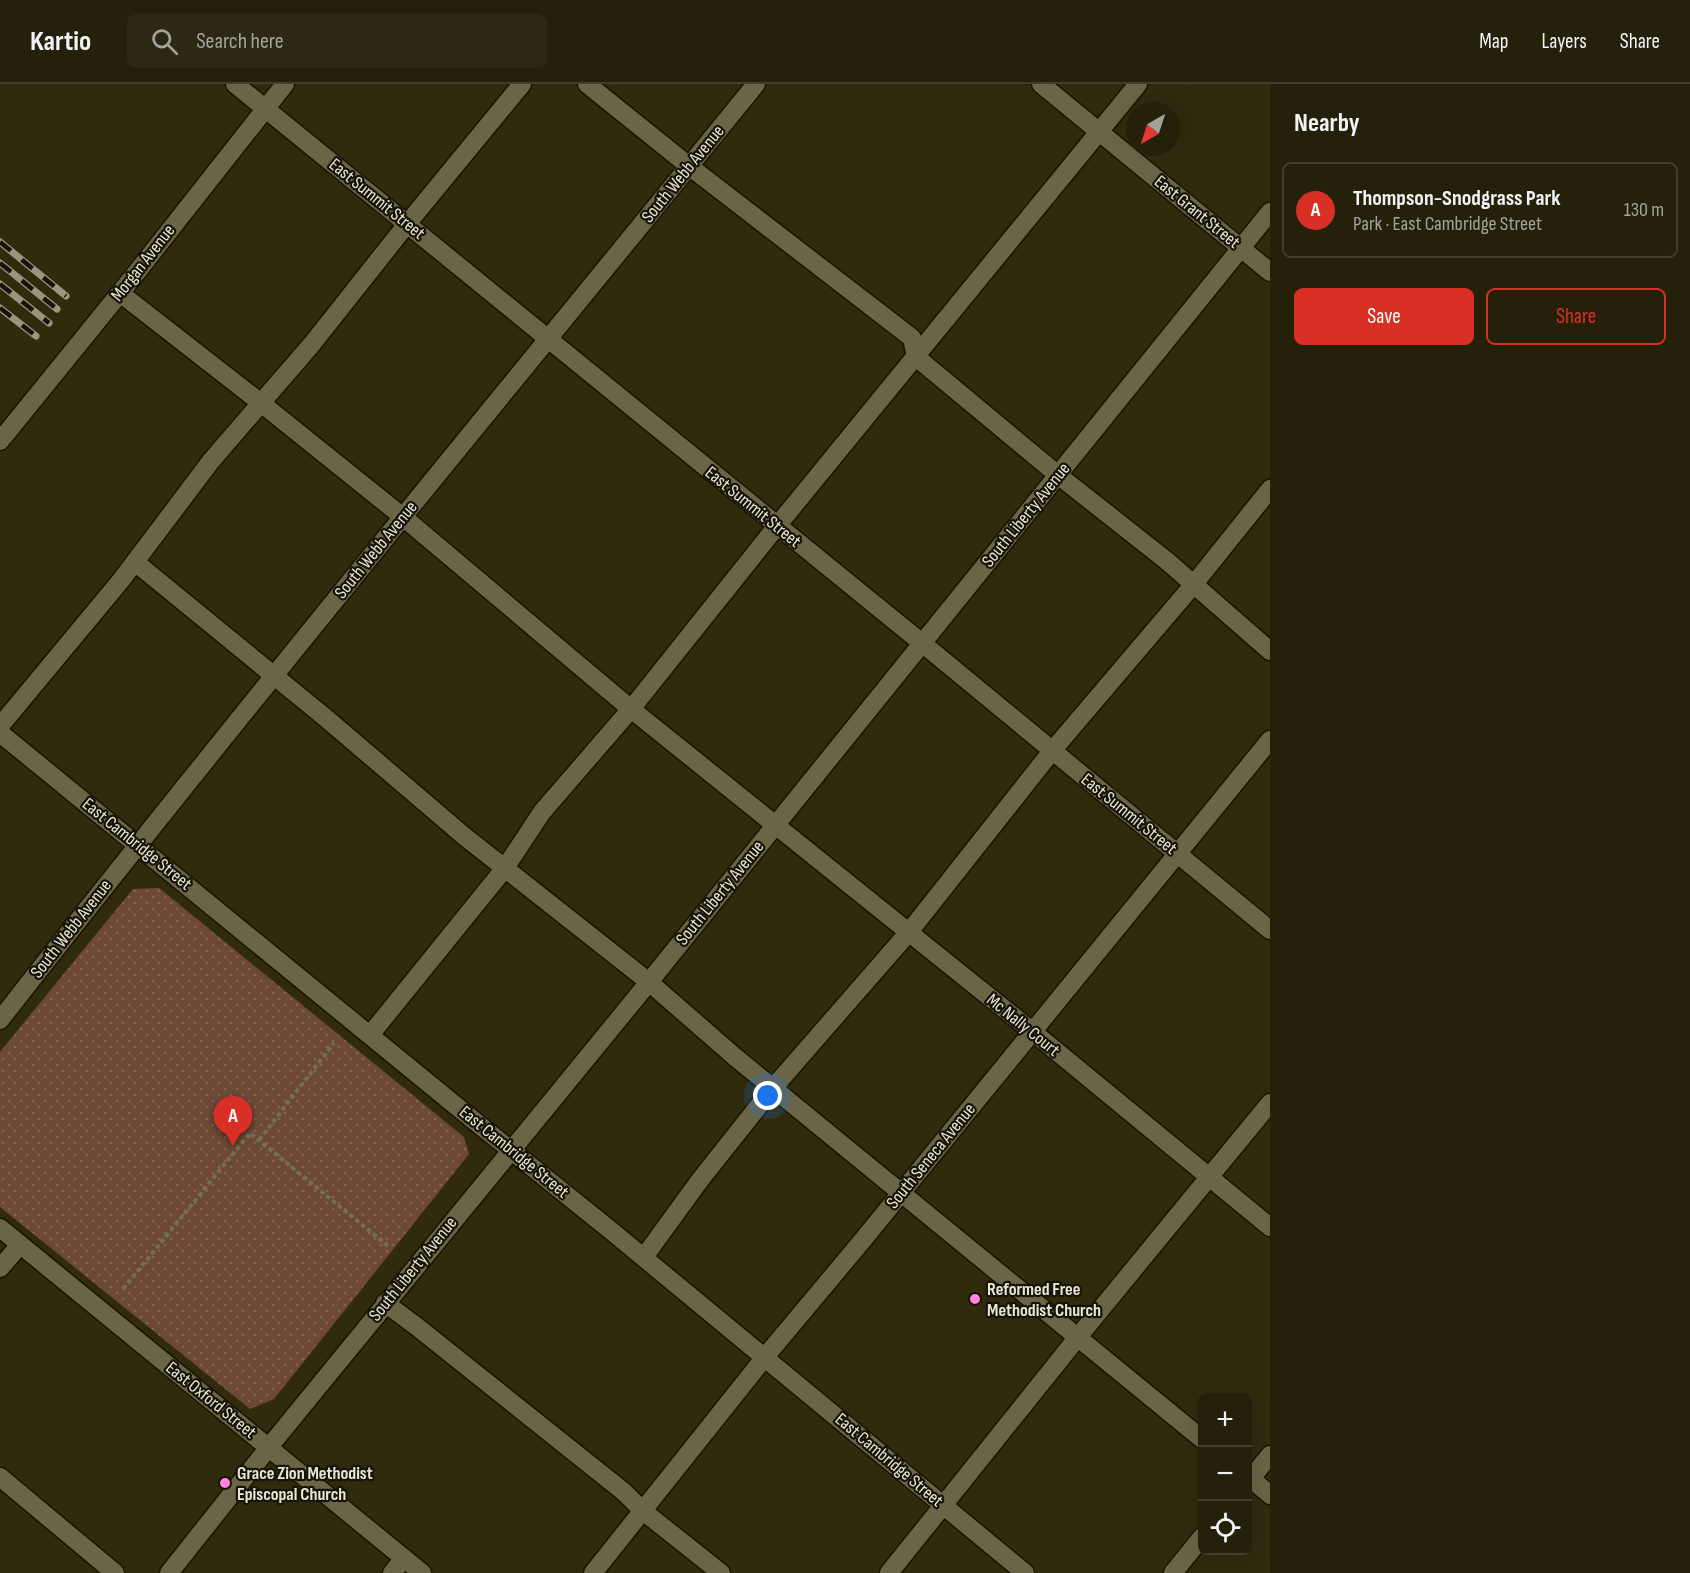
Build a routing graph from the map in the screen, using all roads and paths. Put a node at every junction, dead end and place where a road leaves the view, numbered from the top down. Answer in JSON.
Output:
{"nodes":[{"id":1,"x":235,"y":84,"type":"edge"},
{"id":2,"x":285,"y":84,"type":"edge"},
{"id":3,"x":522,"y":84,"type":"edge"},
{"id":4,"x":587,"y":84,"type":"edge"},
{"id":5,"x":756,"y":84,"type":"edge"},
{"id":6,"x":1041,"y":84,"type":"edge"},
{"id":7,"x":1138,"y":84,"type":"edge"},
{"id":8,"x":266,"y":109,"type":"junction"},
{"id":9,"x":1100,"y":132,"type":"junction"},
{"id":10,"x":689,"y":166,"type":"junction"},
{"id":11,"x":1270,"y":212,"type":"edge"},
{"id":12,"x":407,"y":224,"type":"junction"},
{"id":13,"x":1241,"y":248,"type":"junction"},
{"id":14,"x":1270,"y":272,"type":"edge"},
{"id":15,"x":120,"y":293,"type":"junction"},
{"id":16,"x":549,"y":339,"type":"junction"},
{"id":17,"x":916,"y":357,"type":"junction"},
{"id":18,"x":261,"y":403,"type":"junction"},
{"id":19,"x":0,"y":441,"type":"edge"},
{"id":20,"x":1058,"y":475,"type":"junction"},
{"id":21,"x":1270,"y":489,"type":"edge"},
{"id":22,"x":403,"y":518,"type":"junction"},
{"id":23,"x":777,"y":526,"type":"junction"},
{"id":24,"x":135,"y":562,"type":"junction"},
{"id":25,"x":1194,"y":584,"type":"junction"},
{"id":26,"x":922,"y":643,"type":"junction"},
{"id":27,"x":1270,"y":651,"type":"edge"},
{"id":28,"x":273,"y":676,"type":"junction"},
{"id":29,"x":631,"y":709,"type":"junction"},
{"id":30,"x":0,"y":726,"type":"edge"},
{"id":31,"x":0,"y":733,"type":"edge"},
{"id":32,"x":1270,"y":740,"type":"edge"},
{"id":33,"x":1052,"y":751,"type":"junction"},
{"id":34,"x":775,"y":824,"type":"junction"},
{"id":35,"x":138,"y":844,"type":"junction"},
{"id":36,"x":1178,"y":854,"type":"junction"},
{"id":37,"x":505,"y":868,"type":"junction"},
{"id":38,"x":1270,"y":930,"type":"edge"},
{"id":39,"x":909,"y":932,"type":"junction"},
{"id":40,"x":649,"y":982,"type":"junction"},
{"id":41,"x":0,"y":1020,"type":"edge"},
{"id":42,"x":1033,"y":1032,"type":"junction"},
{"id":43,"x":370,"y":1035,"type":"junction"},
{"id":44,"x":334,"y":1043,"type":"dead end"},
{"id":45,"x":772,"y":1088,"type":"junction"},
{"id":46,"x":1270,"y":1103,"type":"edge"},
{"id":47,"x":259,"y":1140,"type":"junction"},
{"id":48,"x":510,"y":1150,"type":"junction"},
{"id":49,"x":1210,"y":1178,"type":"junction"},
{"id":50,"x":902,"y":1193,"type":"junction"},
{"id":51,"x":1270,"y":1227,"type":"edge"},
{"id":52,"x":0,"y":1228,"type":"edge"},
{"id":53,"x":20,"y":1245,"type":"junction"},
{"id":54,"x":388,"y":1246,"type":"dead end"},
{"id":55,"x":644,"y":1257,"type":"junction"},
{"id":56,"x":0,"y":1268,"type":"edge"},
{"id":57,"x":123,"y":1290,"type":"dead end"},
{"id":58,"x":385,"y":1304,"type":"junction"},
{"id":59,"x":1078,"y":1336,"type":"junction"},
{"id":60,"x":765,"y":1357,"type":"junction"},
{"id":61,"x":1198,"y":1435,"type":"edge"},
{"id":62,"x":269,"y":1447,"type":"junction"},
{"id":63,"x":1270,"y":1455,"type":"edge"},
{"id":64,"x":1252,"y":1476,"type":"edge"},
{"id":65,"x":0,"y":1477,"type":"edge"},
{"id":66,"x":1252,"y":1481,"type":"edge"},
{"id":67,"x":1270,"y":1495,"type":"edge"},
{"id":68,"x":944,"y":1506,"type":"junction"},
{"id":69,"x":643,"y":1511,"type":"junction"},
{"id":70,"x":1198,"y":1543,"type":"edge"},
{"id":71,"x":404,"y":1558,"type":"junction"},
{"id":72,"x":115,"y":1573,"type":"edge"},
{"id":73,"x":169,"y":1573,"type":"edge"},
{"id":74,"x":392,"y":1573,"type":"edge"},
{"id":75,"x":422,"y":1573,"type":"edge"},
{"id":76,"x":593,"y":1573,"type":"edge"},
{"id":77,"x":721,"y":1573,"type":"edge"},
{"id":78,"x":889,"y":1573,"type":"edge"},
{"id":79,"x":1025,"y":1573,"type":"edge"},
{"id":80,"x":1173,"y":1573,"type":"edge"}],
"edges":[{"from":1,"to":8,"type":"street","name":"East Summit Street"},
{"from":2,"to":8,"type":"street","name":"Morgan Avenue"},
{"from":3,"to":12,"type":"street"},
{"from":4,"to":10,"type":"street"},
{"from":5,"to":10,"type":"street","name":"South Webb Avenue"},
{"from":6,"to":9,"type":"street","name":"East Grant Street"},
{"from":7,"to":9,"type":"street"},
{"from":8,"to":12,"type":"street","name":"East Summit Street"},
{"from":8,"to":15,"type":"street","name":"Morgan Avenue"},
{"from":9,"to":13,"type":"street","name":"East Grant Street"},
{"from":9,"to":17,"type":"street"},
{"from":10,"to":16,"type":"street","name":"South Webb Avenue"},
{"from":10,"to":17,"type":"street"},
{"from":11,"to":13,"type":"street","name":"South Liberty Avenue"},
{"from":12,"to":16,"type":"street","name":"East Summit Street"},
{"from":12,"to":18,"type":"street"},
{"from":13,"to":14,"type":"street","name":"East Grant Street"},
{"from":13,"to":20,"type":"street","name":"South Liberty Avenue"},
{"from":15,"to":18,"type":"street","name":"Mc Nally Court"},
{"from":15,"to":19,"type":"street","name":"Morgan Avenue"},
{"from":16,"to":22,"type":"street","name":"South Webb Avenue"},
{"from":16,"to":23,"type":"street","name":"East Summit Street"},
{"from":17,"to":20,"type":"street"},
{"from":17,"to":23,"type":"street"},
{"from":18,"to":22,"type":"street","name":"Mc Nally Court"},
{"from":18,"to":24,"type":"street"},
{"from":20,"to":25,"type":"street"},
{"from":20,"to":26,"type":"street","name":"South Liberty Avenue"},
{"from":21,"to":25,"type":"street"},
{"from":22,"to":28,"type":"street","name":"South Webb Avenue"},
{"from":22,"to":29,"type":"street","name":"Mc Nally Court"},
{"from":23,"to":26,"type":"street","name":"East Summit Street"},
{"from":23,"to":29,"type":"street"},
{"from":24,"to":28,"type":"street"},
{"from":24,"to":30,"type":"street"},
{"from":25,"to":27,"type":"street"},
{"from":25,"to":33,"type":"street"},
{"from":26,"to":33,"type":"street","name":"East Summit Street"},
{"from":26,"to":34,"type":"street","name":"South Liberty Avenue"},
{"from":28,"to":35,"type":"street","name":"South Webb Avenue"},
{"from":28,"to":37,"type":"street"},
{"from":29,"to":34,"type":"street","name":"Mc Nally Court"},
{"from":29,"to":37,"type":"street"},
{"from":31,"to":35,"type":"street","name":"East Cambridge Street"},
{"from":32,"to":36,"type":"street","name":"South Seneca Avenue"},
{"from":33,"to":36,"type":"street","name":"East Summit Street"},
{"from":33,"to":39,"type":"street"},
{"from":34,"to":39,"type":"street","name":"Mc Nally Court"},
{"from":34,"to":40,"type":"street","name":"South Liberty Avenue"},
{"from":35,"to":41,"type":"street","name":"South Webb Avenue"},
{"from":35,"to":43,"type":"street","name":"East Cambridge Street"},
{"from":36,"to":38,"type":"street","name":"East Summit Street"},
{"from":36,"to":42,"type":"street","name":"South Seneca Avenue"},
{"from":37,"to":40,"type":"street"},
{"from":37,"to":43,"type":"street"},
{"from":39,"to":42,"type":"street","name":"Mc Nally Court"},
{"from":39,"to":45,"type":"street"},
{"from":40,"to":45,"type":"street"},
{"from":40,"to":48,"type":"street","name":"South Liberty Avenue"},
{"from":42,"to":49,"type":"street","name":"Mc Nally Court"},
{"from":42,"to":50,"type":"street","name":"South Seneca Avenue"},
{"from":43,"to":48,"type":"street","name":"East Cambridge Street"},
{"from":44,"to":47,"type":"path"},
{"from":45,"to":50,"type":"street"},
{"from":45,"to":55,"type":"street"},
{"from":46,"to":49,"type":"street"},
{"from":47,"to":54,"type":"path"},
{"from":47,"to":57,"type":"path"},
{"from":48,"to":55,"type":"street","name":"East Cambridge Street"},
{"from":48,"to":58,"type":"street","name":"South Liberty Avenue"},
{"from":49,"to":51,"type":"street","name":"Mc Nally Court"},
{"from":49,"to":59,"type":"street"},
{"from":50,"to":59,"type":"street"},
{"from":50,"to":60,"type":"street","name":"South Seneca Avenue"},
{"from":52,"to":53,"type":"street","name":"East Oxford Street"},
{"from":53,"to":56,"type":"street"},
{"from":53,"to":62,"type":"street","name":"East Oxford Street"},
{"from":55,"to":60,"type":"street","name":"East Cambridge Street"},
{"from":58,"to":62,"type":"street","name":"South Liberty Avenue"},
{"from":58,"to":69,"type":"street"},
{"from":59,"to":61,"type":"street"},
{"from":59,"to":68,"type":"street"},
{"from":60,"to":68,"type":"street","name":"East Cambridge Street"},
{"from":60,"to":69,"type":"street","name":"South Seneca Avenue"},
{"from":62,"to":71,"type":"street","name":"East Oxford Street"},
{"from":62,"to":73,"type":"street","name":"South Liberty Avenue"},
{"from":63,"to":64,"type":"street"},
{"from":65,"to":72,"type":"street"},
{"from":66,"to":67,"type":"street"},
{"from":68,"to":78,"type":"street"},
{"from":68,"to":79,"type":"street","name":"East Cambridge Street"},
{"from":69,"to":76,"type":"street","name":"South Seneca Avenue"},
{"from":69,"to":77,"type":"street"},
{"from":70,"to":80,"type":"street"},
{"from":71,"to":74,"type":"street"},
{"from":71,"to":75,"type":"street","name":"East Oxford Street"}]}
